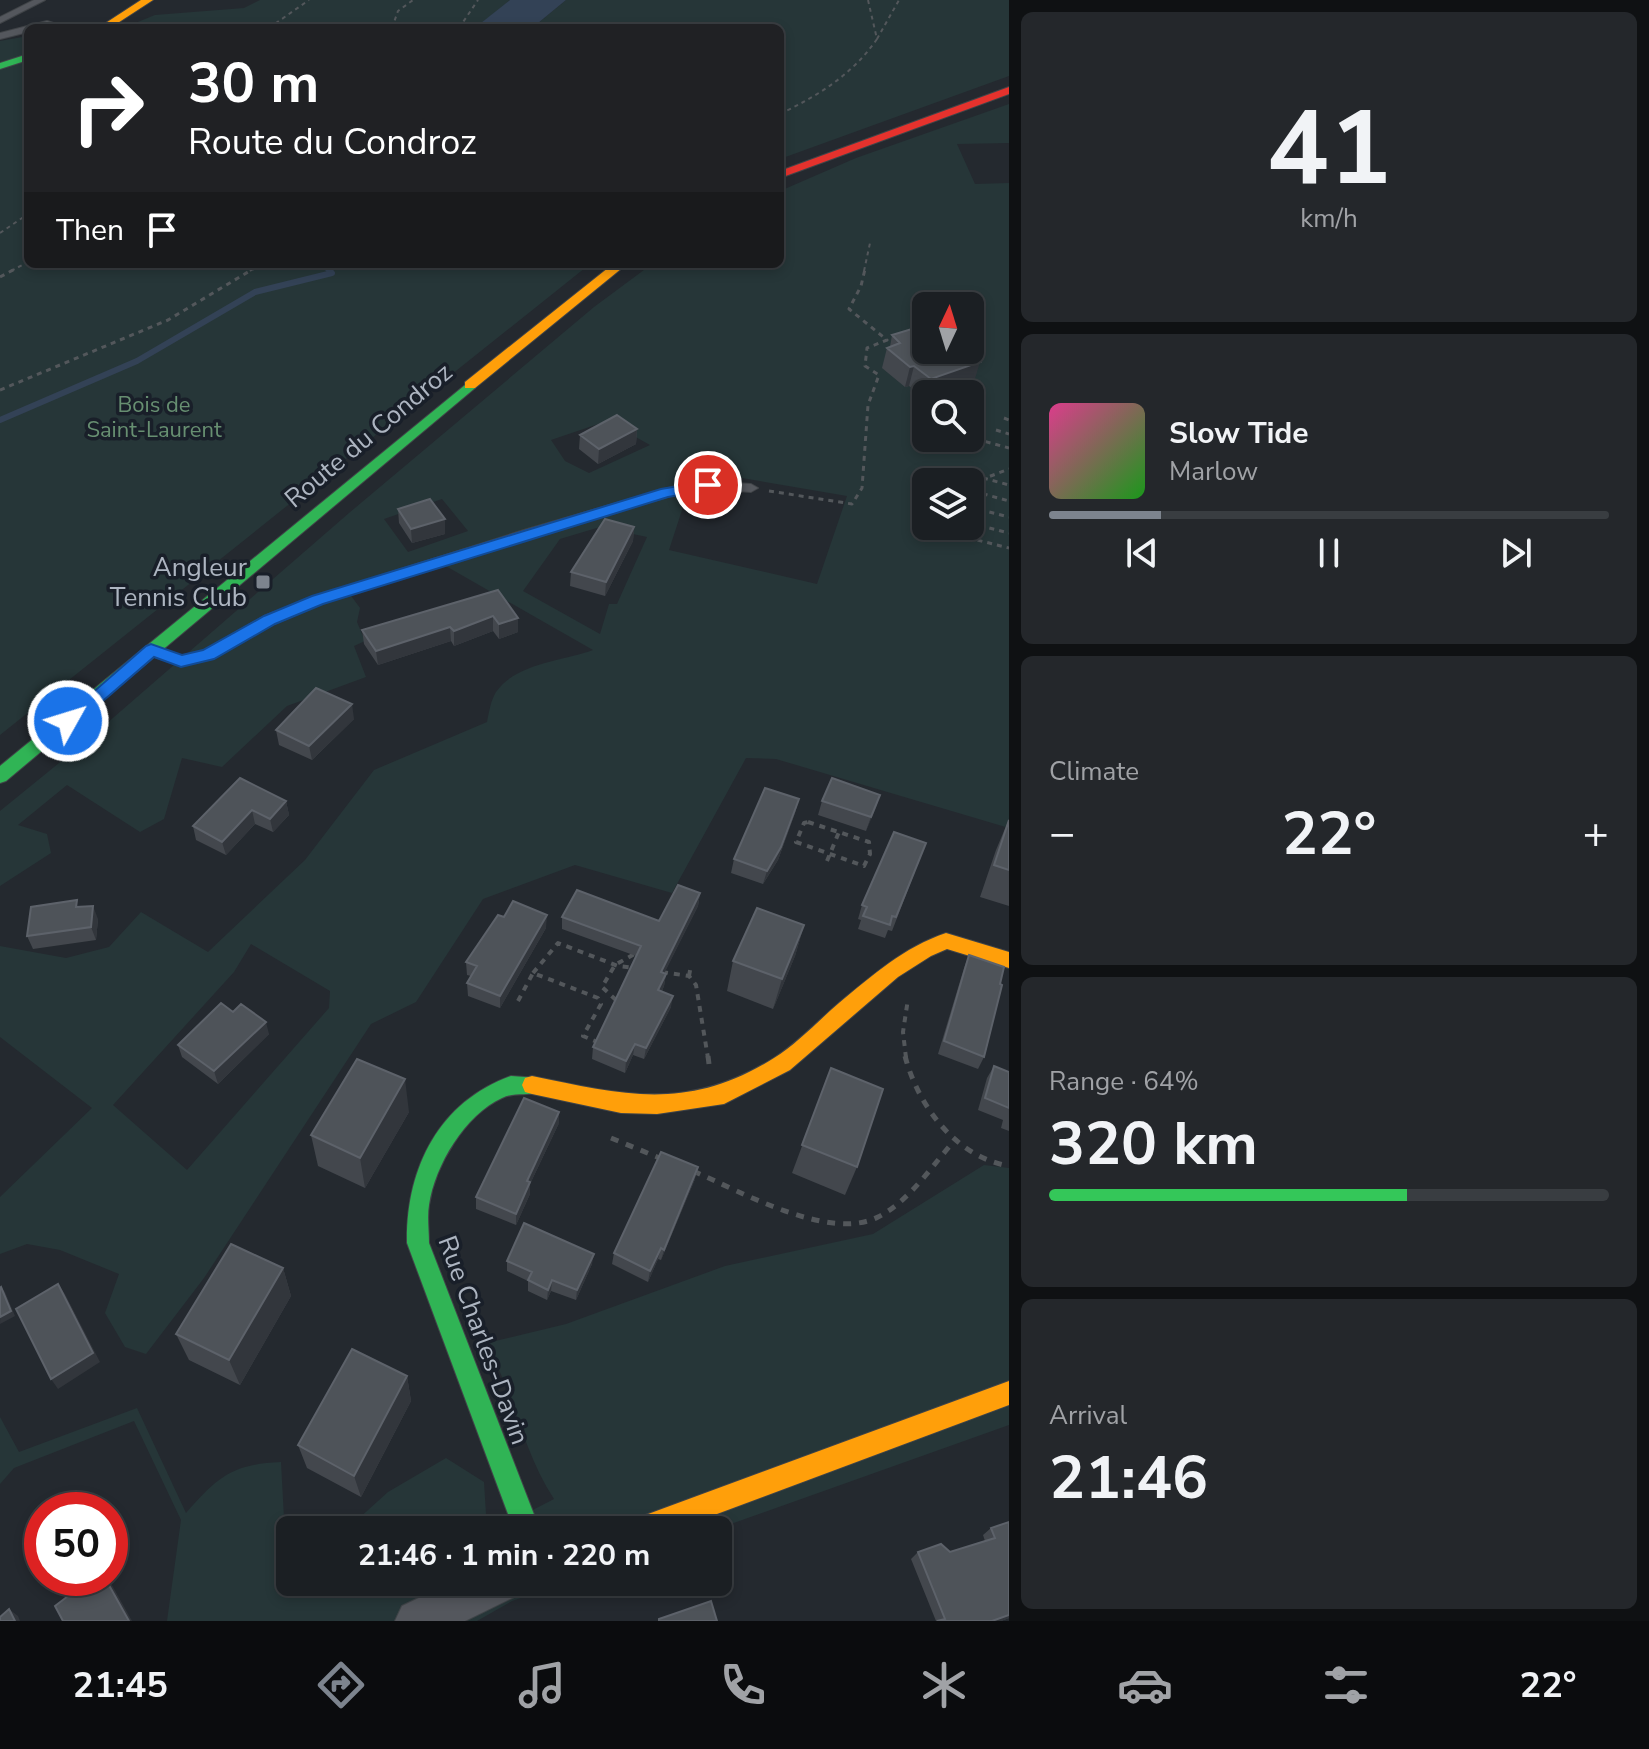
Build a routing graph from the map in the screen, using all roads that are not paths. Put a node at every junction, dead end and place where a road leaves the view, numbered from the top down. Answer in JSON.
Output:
{"nodes":[{"id":1,"x":23,"y":0,"type":"edge"},
{"id":2,"x":41,"y":0,"type":"edge"},
{"id":3,"x":148,"y":0,"type":"edge"},
{"id":4,"x":0,"y":8,"type":"edge"},
{"id":5,"x":0,"y":20,"type":"edge"},
{"id":6,"x":109,"y":24,"type":"edge"},
{"id":7,"x":24,"y":30,"type":"edge"},
{"id":8,"x":0,"y":36,"type":"edge"},
{"id":9,"x":24,"y":58,"type":"edge"},
{"id":10,"x":0,"y":66,"type":"edge"},
{"id":11,"x":1009,"y":90,"type":"edge"},
{"id":12,"x":784,"y":174,"type":"edge"},
{"id":13,"x":616,"y":268,"type":"edge"},
{"id":14,"x":751,"y":488,"type":"road end"},
{"id":15,"x":151,"y":650,"type":"junction"},
{"id":16,"x":0,"y":776,"type":"edge"},
{"id":17,"x":1009,"y":960,"type":"edge"},
{"id":18,"x":1009,"y":1393,"type":"edge"},
{"id":19,"x":522,"y":1516,"type":"edge"},
{"id":20,"x":678,"y":1516,"type":"edge"},
{"id":21,"x":470,"y":1596,"type":"edge"},
{"id":22,"x":417,"y":1621,"type":"edge"}],
"edges":[{"from":1,"to":4,"type":"lane"},
{"from":2,"to":5,"type":"lane"},
{"from":3,"to":6,"type":"main road"},
{"from":7,"to":8,"type":"lane"},
{"from":9,"to":10,"type":"main road"},
{"from":11,"to":12,"type":"main road"},
{"from":13,"to":15,"type":"main road","name":"Route du Condroz"},
{"from":14,"to":15,"type":"lane"},
{"from":15,"to":16,"type":"main road","name":"Route du Condroz"},
{"from":17,"to":19,"type":"main road","name":"Rue Charles-Davin"},
{"from":18,"to":20,"type":"main road"},
{"from":21,"to":22,"type":"street"}]}
